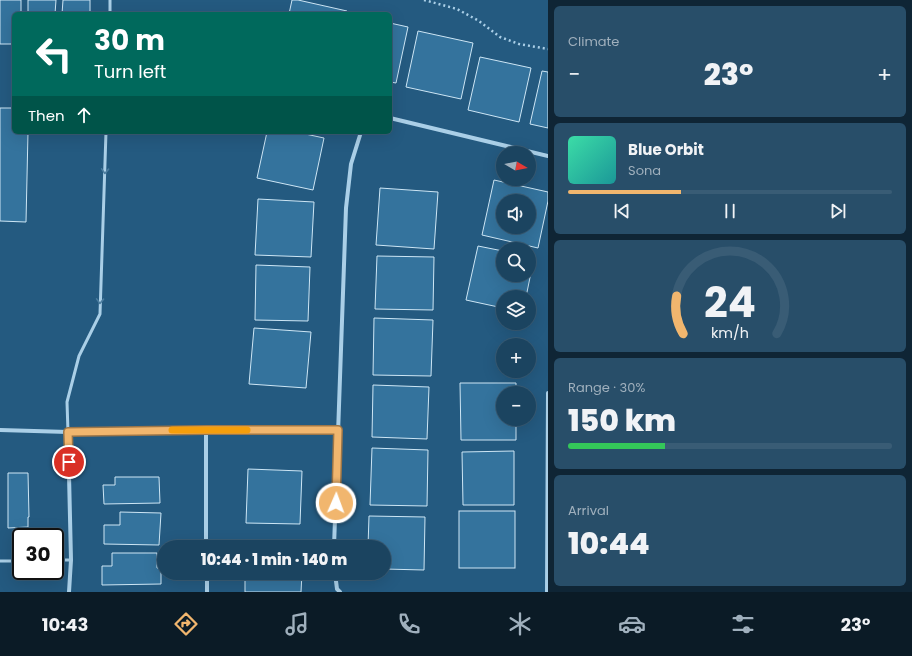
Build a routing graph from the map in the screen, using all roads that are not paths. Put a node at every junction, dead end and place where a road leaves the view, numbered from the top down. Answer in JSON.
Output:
{"nodes":[{"id":1,"x":110,"y":0,"type":"edge"},
{"id":2,"x":110,"y":12,"type":"edge"},
{"id":3,"x":392,"y":118,"type":"edge"},
{"id":4,"x":106,"y":134,"type":"edge"},
{"id":5,"x":360,"y":134,"type":"edge"},
{"id":6,"x":548,"y":156,"type":"edge"},
{"id":7,"x":548,"y":393,"type":"edge"},
{"id":8,"x":0,"y":430,"type":"edge"},
{"id":9,"x":206,"y":430,"type":"junction"},
{"id":10,"x":338,"y":430,"type":"junction"},
{"id":11,"x":68,"y":432,"type":"junction"},
{"id":12,"x":206,"y":540,"type":"edge"},
{"id":13,"x":334,"y":540,"type":"edge"},
{"id":14,"x":12,"y":560,"type":"edge"},
{"id":15,"x":64,"y":560,"type":"edge"},
{"id":16,"x":71,"y":560,"type":"junction"},
{"id":17,"x":0,"y":561,"type":"edge"},
{"id":18,"x":206,"y":580,"type":"edge"},
{"id":19,"x":336,"y":580,"type":"edge"},
{"id":20,"x":69,"y":592,"type":"edge"},
{"id":21,"x":207,"y":592,"type":"edge"},
{"id":22,"x":340,"y":592,"type":"edge"},
{"id":23,"x":546,"y":592,"type":"edge"}],
"edges":[{"from":1,"to":2,"type":"lane"},
{"from":3,"to":6,"type":"street"},
{"from":4,"to":11,"type":"lane","one_way":true},
{"from":5,"to":10,"type":"street"},
{"from":7,"to":23,"type":"street"},
{"from":8,"to":11,"type":"street"},
{"from":9,"to":10,"type":"street"},
{"from":9,"to":11,"type":"street"},
{"from":9,"to":12,"type":"street"},
{"from":10,"to":13,"type":"street"},
{"from":11,"to":16,"type":"street"},
{"from":14,"to":17,"type":"lane"},
{"from":15,"to":16,"type":"lane"},
{"from":16,"to":20,"type":"street"},
{"from":18,"to":21,"type":"street"},
{"from":19,"to":22,"type":"street"}]}
